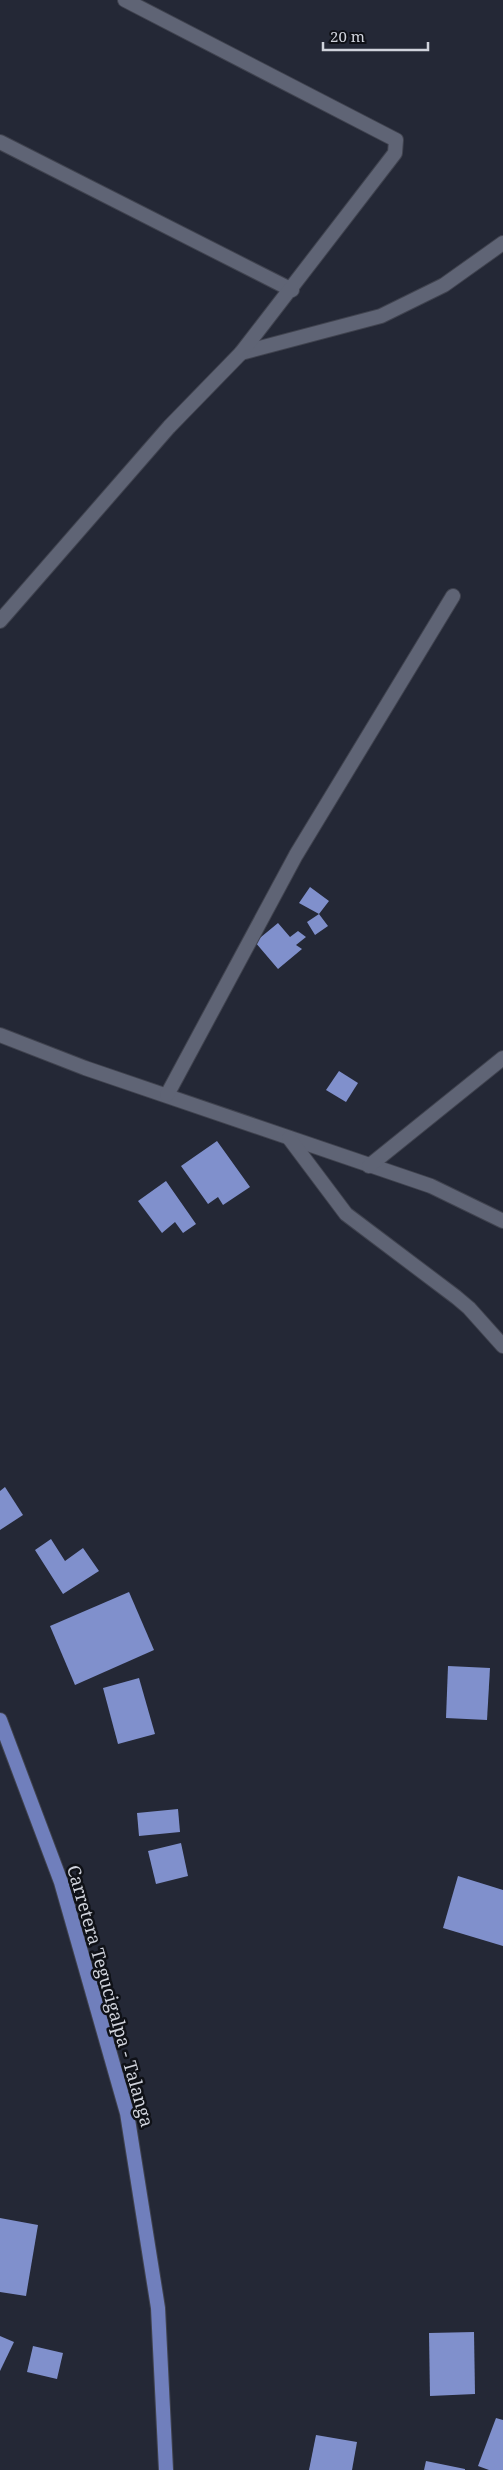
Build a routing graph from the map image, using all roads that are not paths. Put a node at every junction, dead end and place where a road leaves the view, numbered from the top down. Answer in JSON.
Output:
{"nodes":[{"id":1,"x":125,"y":0,"type":"edge"},
{"id":2,"x":0,"y":142,"type":"edge"},
{"id":3,"x":503,"y":243,"type":"edge"},
{"id":4,"x":292,"y":290,"type":"junction"},
{"id":5,"x":241,"y":353,"type":"junction"},
{"id":6,"x":454,"y":596,"type":"dead end"},
{"id":7,"x":0,"y":622,"type":"edge"},
{"id":8,"x":0,"y":1035,"type":"edge"},
{"id":9,"x":503,"y":1058,"type":"edge"},
{"id":10,"x":167,"y":1094,"type":"junction"},
{"id":11,"x":289,"y":1138,"type":"junction"},
{"id":12,"x":369,"y":1166,"type":"junction"},
{"id":13,"x":503,"y":1221,"type":"edge"},
{"id":14,"x":503,"y":1346,"type":"edge"},
{"id":15,"x":0,"y":1720,"type":"edge"},
{"id":16,"x":166,"y":2470,"type":"edge"}],
"edges":[{"from":1,"to":4,"type":"street"},
{"from":2,"to":4,"type":"street"},
{"from":3,"to":5,"type":"street"},
{"from":4,"to":5,"type":"street"},
{"from":5,"to":7,"type":"street"},
{"from":6,"to":10,"type":"street"},
{"from":8,"to":10,"type":"street"},
{"from":9,"to":12,"type":"street"},
{"from":10,"to":11,"type":"street"},
{"from":11,"to":12,"type":"street"},
{"from":11,"to":14,"type":"street"},
{"from":12,"to":13,"type":"street"},
{"from":15,"to":16,"type":"main road","name":"Carretera Tegucigalpa - Talanga"}]}
